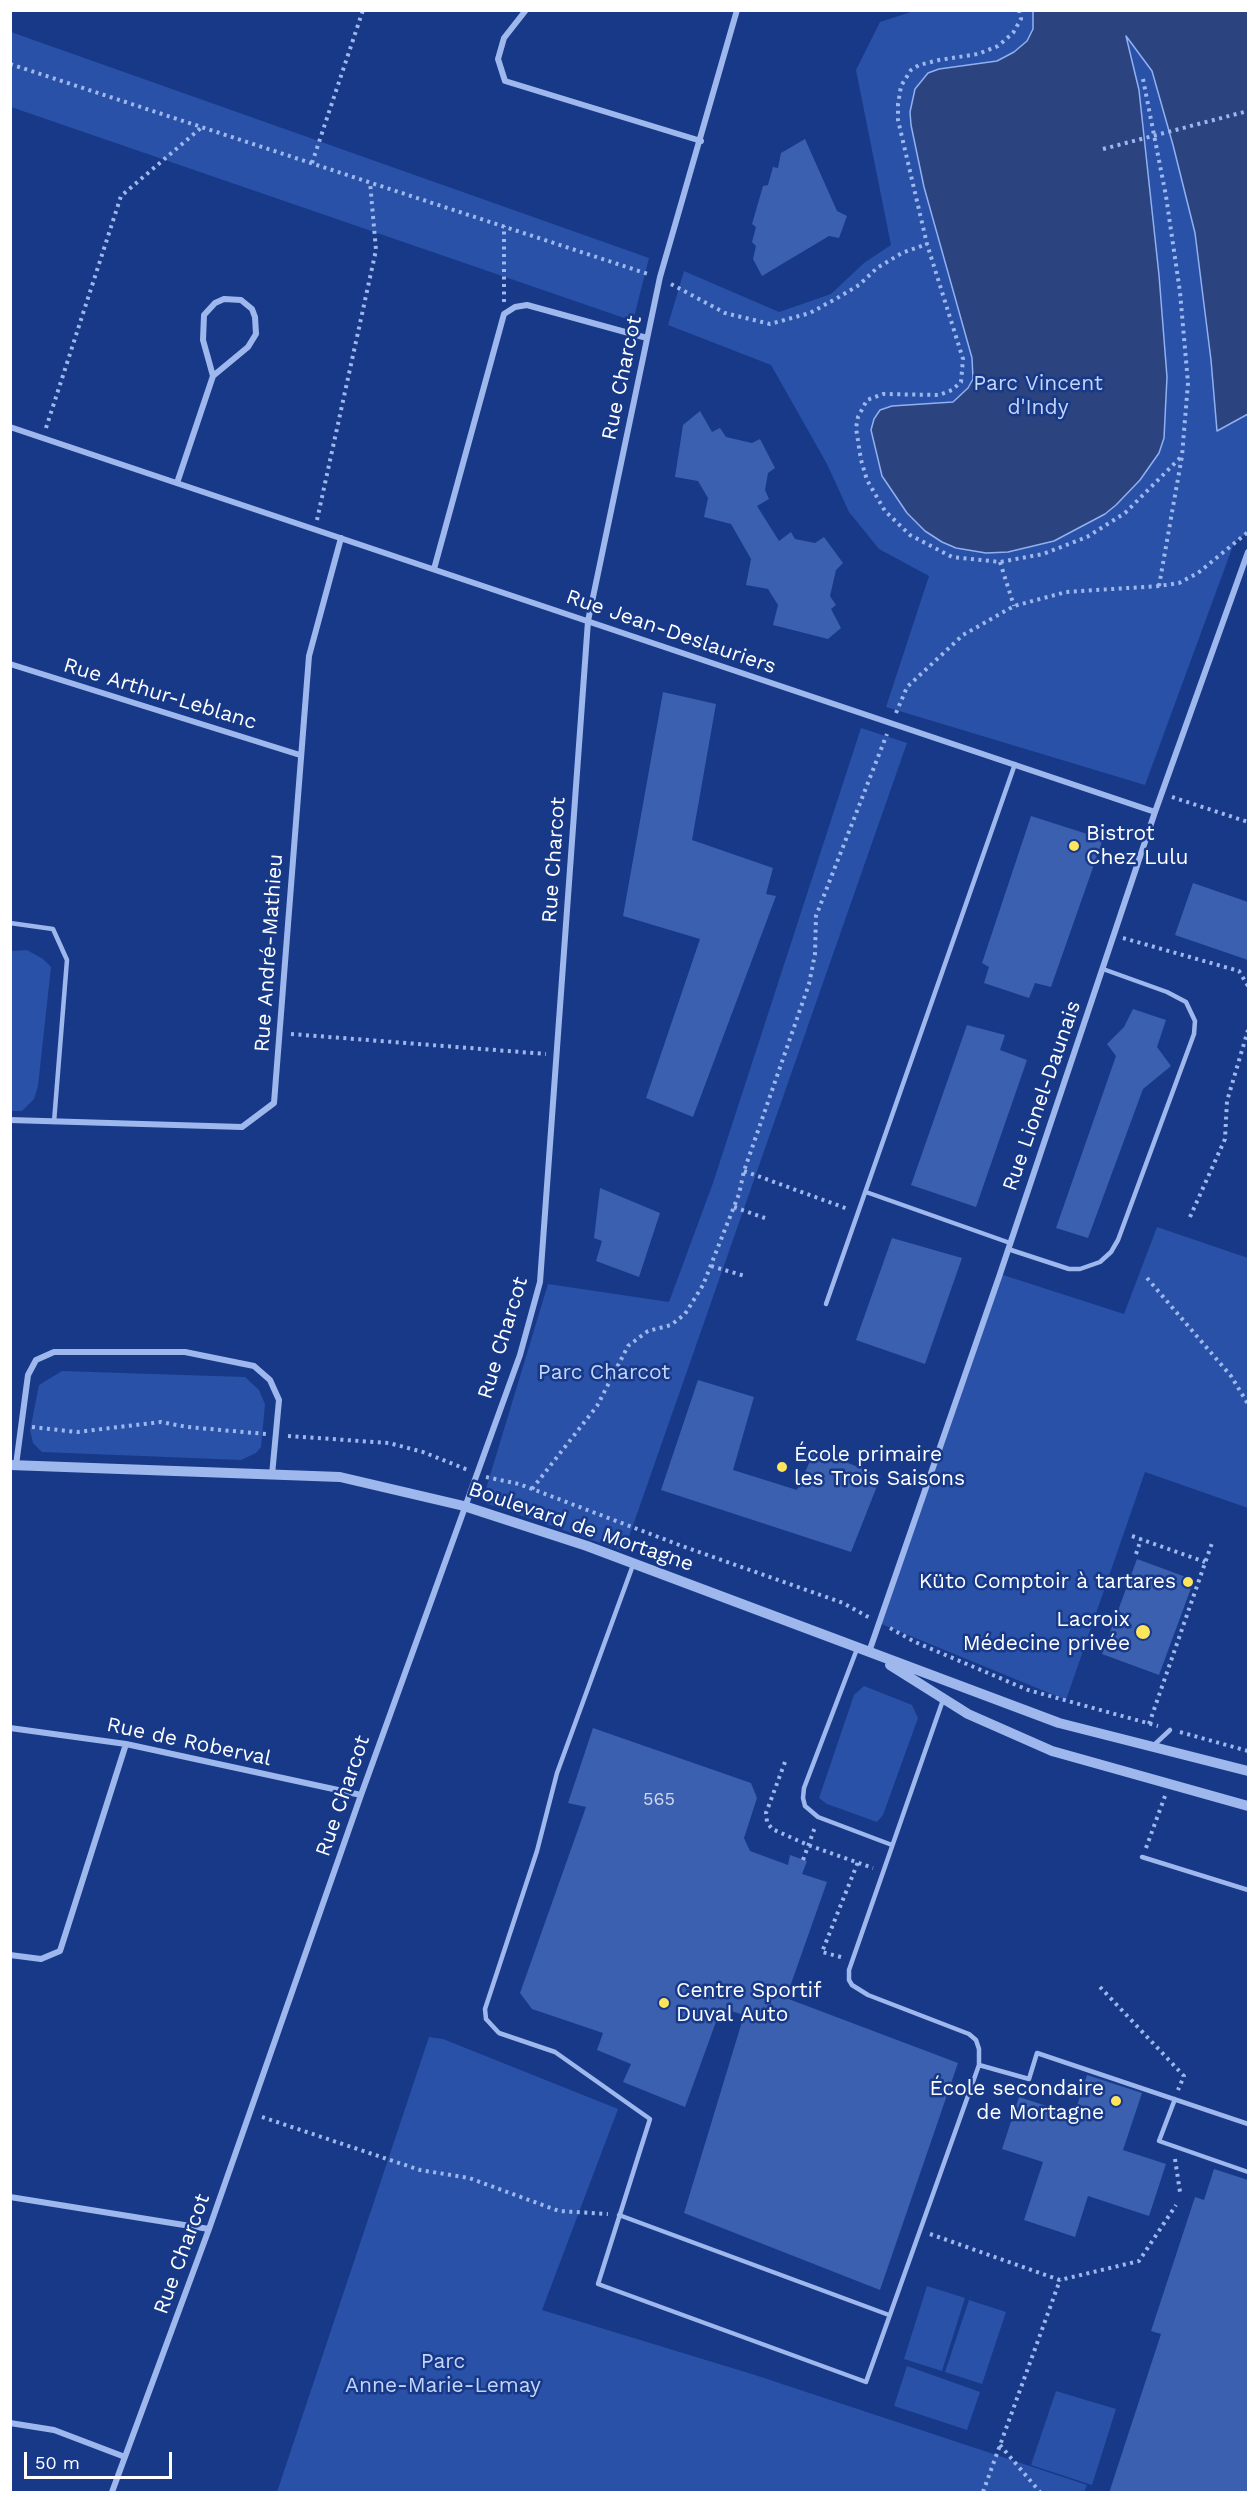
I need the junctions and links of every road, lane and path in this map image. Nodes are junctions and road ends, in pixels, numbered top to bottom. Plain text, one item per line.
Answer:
1 (363, 10) edge
2 (526, 10) edge
3 (737, 10) edge
4 (1019, 10) edge
5 (10, 64) edge
6 (1143, 79) dead end
7 (1248, 111) edge
8 (202, 127) junction
9 (1154, 135) junction
10 (701, 141) junction
11 (1103, 149) dead end
12 (312, 163) junction
13 (370, 182) junction
14 (504, 226) junction
15 (927, 244) junction
16 (660, 277) junction
17 (504, 314) junction
18 (647, 338) junction
19 (213, 376) junction
20 (10, 427) edge
21 (42, 438) junction
22 (1182, 456) junction
23 (177, 483) junction
24 (315, 529) junction
25 (1248, 532) edge
26 (342, 538) junction
27 (1248, 552) edge
28 (1000, 562) junction
29 (434, 569) junction
30 (1159, 586) junction
31 (1014, 606) junction
32 (588, 621) junction
33 (10, 664) edge
34 (891, 723) junction
35 (300, 755) junction
36 (1015, 764) junction
37 (1162, 794) junction
38 (1155, 812) junction
39 (1248, 822) edge
40 (10, 923) edge
41 (1114, 935) junction
42 (1103, 969) junction
43 (1248, 987) edge
44 (1248, 1030) edge
45 (279, 1033) junction
46 (556, 1055) junction
47 (10, 1120) edge
48 (54, 1122) junction
49 (744, 1171) junction
50 (866, 1192) junction
51 (734, 1207) junction
52 (858, 1213) junction
53 (1190, 1217) dead end
54 (765, 1218) dead end
55 (1009, 1246) junction
56 (711, 1266) junction
57 (745, 1276) dead end
58 (1147, 1278) dead end
59 (826, 1304) dead end
60 (1248, 1404) edge
61 (33, 1427) dead end
62 (268, 1434) dead end
63 (291, 1436) dead end
64 (13, 1465) edge
65 (460, 1468) dead end
66 (272, 1475) junction
67 (495, 1480) dead end
68 (532, 1489) junction
69 (464, 1506) junction
70 (1132, 1536) dead end
71 (1141, 1539) junction
72 (1212, 1543) dead end
73 (1136, 1554) dead end
74 (1205, 1562) junction
75 (634, 1564) junction
76 (862, 1613) dead end
77 (897, 1632) dead end
78 (857, 1648) junction
79 (869, 1652) junction
80 (944, 1697) junction
81 (1149, 1724) junction
82 (10, 1728) edge
83 (1170, 1730) junction
84 (126, 1744) junction
85 (1152, 1747) junction
86 (1248, 1751) edge
87 (785, 1762) dead end
88 (1248, 1772) edge
89 (1170, 1784) junction
90 (361, 1795) junction
91 (1248, 1806) edge
92 (818, 1817) junction
93 (808, 1845) junction
94 (892, 1845) junction
95 (1142, 1857) joint
96 (803, 1860) dead end
97 (858, 1862) junction
98 (874, 1868) dead end
99 (1248, 1890) edge
100 (10, 1954) edge
101 (840, 1956) dead end
102 (1100, 1987) dead end
103 (979, 2065) junction
104 (1174, 2099) junction
105 (249, 2113) junction
106 (1248, 2124) edge
107 (1173, 2146) junction
108 (1248, 2172) edge
109 (1180, 2192) dead end
110 (10, 2197) edge
111 (1176, 2205) dead end
112 (619, 2215) junction
113 (209, 2229) junction
114 (921, 2230) junction
115 (1059, 2280) junction
116 (889, 2315) junction
117 (10, 2423) edge
118 (1000, 2445) junction
119 (125, 2457) junction
120 (112, 2493) edge
121 (984, 2493) edge
122 (1040, 2493) edge

1 - 12 path
2 - 10 street
3 - 10 street, Rue Charcot
4 - 15 path
5 - 8 path
6 - 9 path
7 - 9 path
8 - 12 path
8 - 21 path
9 - 11 path
9 - 22 path
10 - 16 street, Rue Charcot
12 - 13 path
13 - 14 path
13 - 24 path
14 - 16 path
14 - 17 path
15 - 16 path
15 - 28 path
16 - 18 street, Rue Charcot
17 - 18 street
17 - 29 street
18 - 32 street, Rue Charcot
19 - 19 street
19 - 23 street
20 - 21 street, Rue Jean-Deslauriers
21 - 23 street, Rue Jean-Deslauriers
22 - 28 path
22 - 30 path
23 - 24 street, Rue Jean-Deslauriers
24 - 26 street, Rue Jean-Deslauriers
25 - 30 path
26 - 29 street, Rue Jean-Deslauriers
26 - 35 street, Rue André-Mathieu
27 - 37 street, Rue Lionel-Daunais
28 - 31 path
29 - 32 street, Rue Jean-Deslauriers
30 - 31 path
31 - 34 path
32 - 34 street, Rue Jean-Deslauriers
32 - 46 street, Rue Charcot
33 - 35 street, Rue Arthur-Leblanc
34 - 36 street, Rue Jean-Deslauriers
34 - 49 path
35 - 45 street, Rue André-Mathieu
36 - 38 street, Rue Jean-Deslauriers
36 - 50 lane
37 - 38 street, Rue Lionel-Daunais
37 - 39 path
38 - 41 street, Rue Lionel-Daunais
40 - 48 lane
41 - 42 street, Rue Lionel-Daunais
41 - 43 path
42 - 55 street, Rue Lionel-Daunais
42 - 55 lane
44 - 53 path
45 - 46 path
45 - 48 street, Rue André-Mathieu
46 - 69 street, Rue Charcot
47 - 48 street, Rue André-Mathieu
49 - 51 path
49 - 52 path
50 - 52 lane
50 - 55 lane
51 - 54 path
51 - 56 path
52 - 59 lane
55 - 79 street, Rue Lionel-Daunais
56 - 57 path
56 - 68 path
58 - 60 path
61 - 62 path
63 - 65 path, Boulevard de Mortagne
64 - 66 street, Boulevard de Mortagne
64 - 66 street, Boulevard de Mortagne
66 - 69 street, Boulevard de Mortagne
67 - 68 path, Boulevard de Mortagne
68 - 76 path, Boulevard de Mortagne
69 - 75 street, Boulevard de Mortagne
69 - 90 street, Rue Charcot
70 - 71 path
71 - 73 path
71 - 74 path
72 - 74 path
74 - 81 path
75 - 78 street, Boulevard de Mortagne
75 - 112 lane
77 - 81 path
78 - 79 street, Boulevard de Mortagne
78 - 92 lane
79 - 80 street, Boulevard de Mortagne
79 - 85 street, Boulevard de Mortagne
80 - 89 street, Boulevard de Mortagne
80 - 94 lane
81 - 83 path
82 - 84 street, Rue de Roberval
83 - 85 lane
83 - 86 path
84 - 90 street, Rue de Roberval
84 - 100 street
85 - 88 street, Boulevard de Mortagne
87 - 93 path
89 - 91 street, Boulevard de Mortagne
89 - 95 path
90 - 105 street, Rue Charcot
92 - 93 path
92 - 94 lane
93 - 96 path
93 - 97 path
94 - 103 lane
95 - 99 lane
97 - 98 path
97 - 101 path
102 - 104 path
103 - 104 lane
103 - 114 lane
104 - 106 lane
104 - 107 lane
105 - 112 path
105 - 113 street, Rue Charcot
107 - 108 lane
107 - 109 path
110 - 113 street
111 - 115 path
112 - 116 lane
112 - 116 lane
113 - 119 street, Rue Charcot
114 - 115 path
114 - 116 lane
115 - 118 path
117 - 119 street
118 - 121 path
118 - 122 path
119 - 120 street, Rue Charcot

